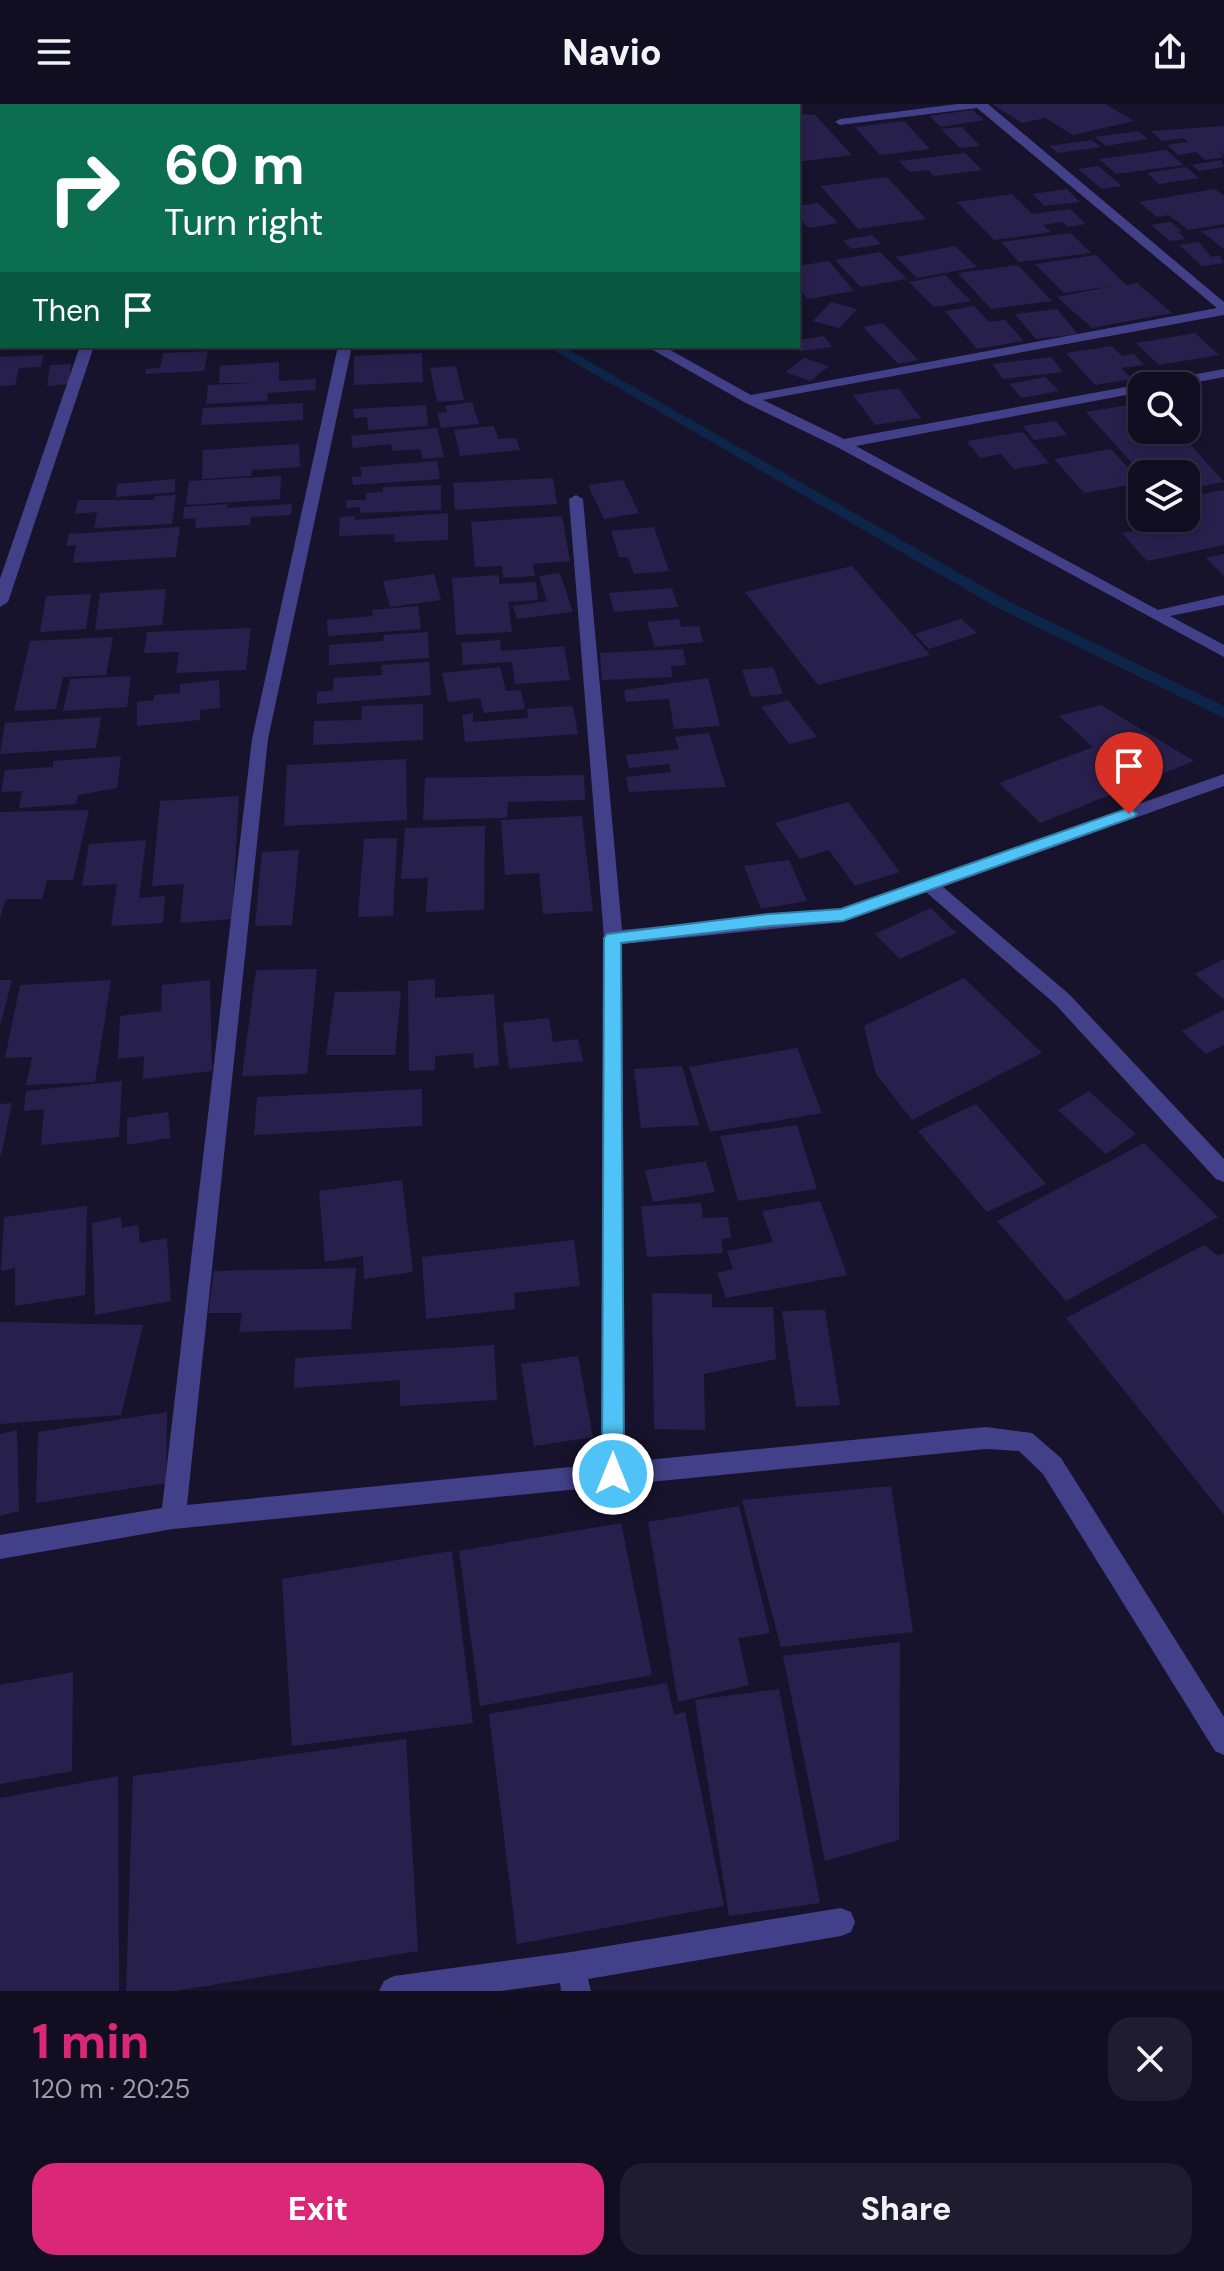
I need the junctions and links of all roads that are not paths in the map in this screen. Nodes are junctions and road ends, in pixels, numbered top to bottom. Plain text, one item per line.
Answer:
1 (981, 105) edge
2 (840, 122) dead end
3 (1224, 310) edge
4 (86, 348) edge
5 (345, 348) edge
6 (657, 348) edge
7 (1224, 373) edge
8 (1200, 377) edge
9 (1128, 391) edge
10 (749, 399) junction
11 (842, 444) junction
12 (576, 499) dead end
13 (1224, 600) edge
14 (0, 602) edge
15 (1155, 615) junction
16 (1224, 652) edge
17 (1224, 780) edge
18 (1224, 790) edge
19 (1157, 803) junction
20 (929, 885) junction
21 (613, 938) junction
22 (1224, 1173) edge
23 (613, 1474) junction
24 (173, 1518) junction
25 (0, 1547) edge
26 (1224, 1742) edge
27 (841, 1922) dead end
28 (573, 1979) edge
29 (394, 1991) edge

1 - 2 street
1 - 3 street
3 - 10 street
4 - 14 street
5 - 24 street
6 - 10 street
7 - 8 street
9 - 11 street
10 - 11 street
11 - 15 street
12 - 21 street
13 - 15 street
15 - 16 street
17 - 19 street
18 - 19 street
19 - 20 street
20 - 21 street
20 - 22 street
21 - 23 street
23 - 24 street
23 - 26 street
24 - 25 street
27 - 28 street
28 - 29 street

